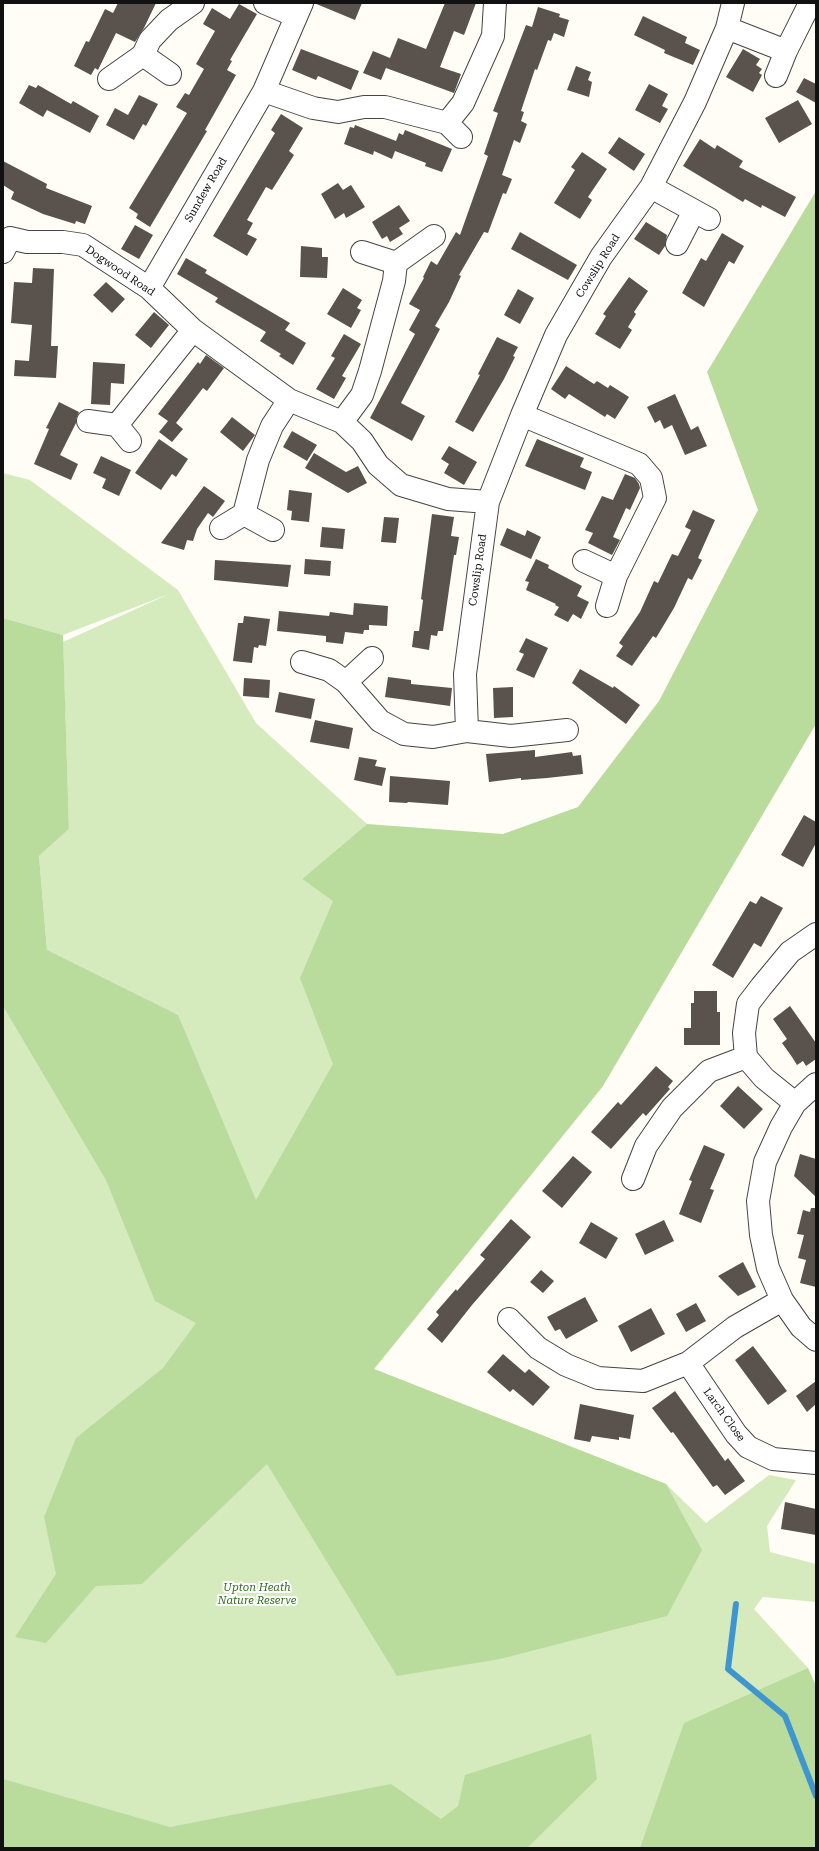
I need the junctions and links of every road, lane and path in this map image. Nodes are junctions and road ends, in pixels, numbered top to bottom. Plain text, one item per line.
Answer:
1 (193, 3) edge
2 (265, 3) edge
3 (495, 3) edge
4 (733, 3) edge
5 (810, 3) edge
6 (299, 9) edge
7 (727, 28) junction
8 (786, 51) junction
9 (143, 55) junction
10 (170, 74) dead end
11 (776, 76) dead end
12 (109, 79) dead end
13 (264, 91) junction
14 (651, 188) junction
15 (434, 236) dead end
16 (5, 238) edge
17 (677, 244) dead end
18 (362, 252) dead end
19 (396, 263) junction
20 (149, 288) junction
21 (193, 330) junction
22 (289, 400) junction
23 (522, 415) junction
24 (88, 421) dead end
25 (342, 422) junction
26 (488, 502) junction
27 (244, 514) junction
28 (221, 528) dead end
29 (274, 530) dead end
30 (584, 561) dead end
31 (616, 576) junction
32 (607, 606) dead end
33 (372, 658) dead end
34 (302, 662) dead end
35 (346, 682) junction
36 (567, 730) dead end
37 (467, 731) junction
38 (816, 934) edge
39 (746, 1057) junction
40 (816, 1084) edge
41 (795, 1103) junction
42 (633, 1179) dead end
43 (782, 1300) junction
44 (509, 1319) dead end
45 (816, 1340) edge
46 (688, 1363) junction
47 (816, 1463) edge

1 - 9 street
2 - 6 street, Sundew Road
3 - 13 street
4 - 7 street, Cowslip Road
5 - 8 street
6 - 13 street, Sundew Road
7 - 8 street
7 - 14 street, Cowslip Road
8 - 11 street
9 - 10 street
9 - 12 street
13 - 20 street, Sundew Road
14 - 17 street
14 - 23 street, Cowslip Road
15 - 19 street
16 - 20 street, Dogwood Road
18 - 19 street
19 - 25 street
20 - 21 street, Dogwood Road
21 - 22 street, Dogwood Road
21 - 24 street
22 - 25 street, Dogwood Road
22 - 27 street
23 - 26 street, Cowslip Road
23 - 31 street
25 - 26 street, Dogwood Road
26 - 37 street, Cowslip Road
27 - 28 street
27 - 29 street
30 - 31 street
31 - 32 street
33 - 35 street
34 - 35 street
35 - 37 street
36 - 37 street
38 - 39 street
39 - 41 street
39 - 42 street
40 - 41 street
41 - 43 street
43 - 45 street
43 - 46 street
44 - 46 street
46 - 47 street, Larch Close

